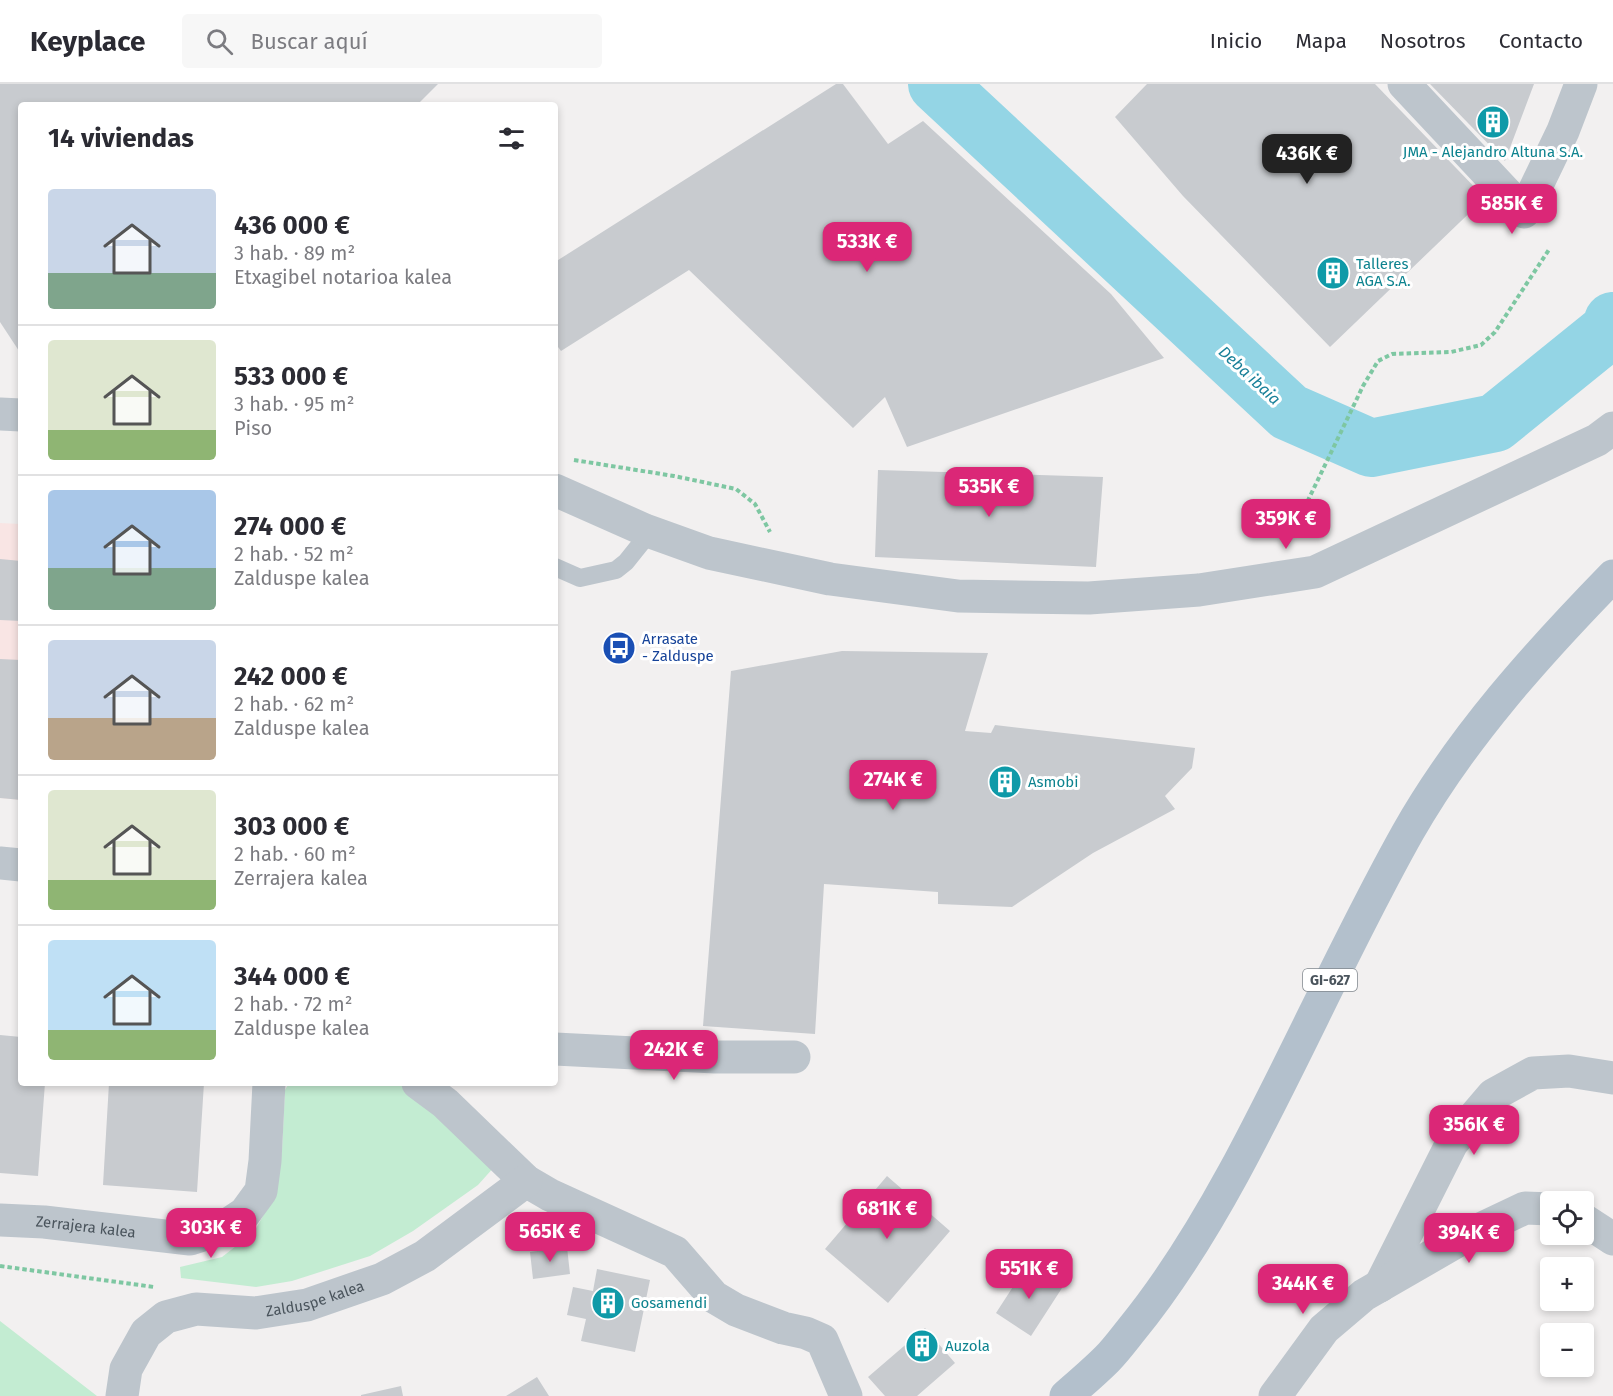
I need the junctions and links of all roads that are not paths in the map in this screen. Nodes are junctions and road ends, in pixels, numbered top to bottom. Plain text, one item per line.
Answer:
1 (1404, 84) edge
2 (1581, 84) edge
3 (0, 414) edge
4 (18, 415) edge
5 (1613, 428) edge
6 (558, 491) edge
7 (651, 532) junction
8 (558, 568) edge
9 (1613, 576) edge
10 (0, 863) edge
11 (18, 865) edge
12 (558, 1048) edge
13 (794, 1057) dead end
14 (1613, 1078) edge
15 (269, 1086) edge
16 (422, 1086) edge
17 (526, 1180) junction
18 (1540, 1209) edge
19 (0, 1220) edge
20 (1380, 1286) junction
21 (122, 1396) edge
22 (846, 1396) edge
23 (1066, 1396) edge
24 (1275, 1396) edge

1 - 2 street
3 - 4 street
5 - 7 street
6 - 7 street
7 - 8 lane
9 - 23 main road, GI-627
10 - 11 street
12 - 13 street
14 - 20 street
15 - 19 street, Zerrajera kalea
16 - 17 street
17 - 21 street, Zalduspe kalea
17 - 22 street
18 - 20 street
20 - 24 street

